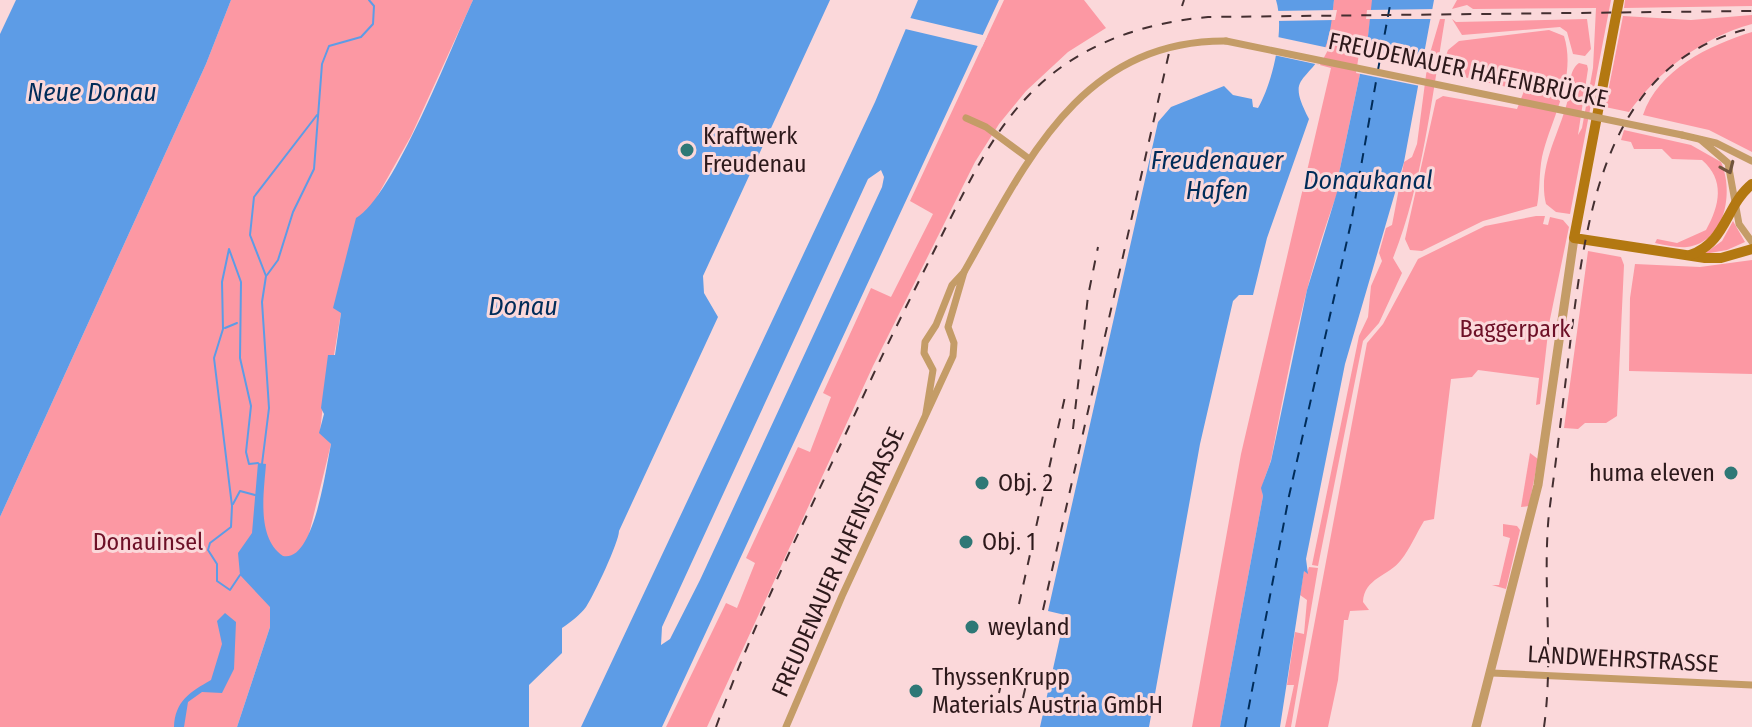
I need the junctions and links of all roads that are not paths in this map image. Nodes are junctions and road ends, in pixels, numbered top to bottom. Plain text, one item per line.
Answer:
1 (1619, 0) edge
2 (1226, 41) joint
3 (966, 118) dead end
4 (1701, 140) junction
5 (1028, 158) junction
6 (1752, 161) edge
7 (1752, 184) edge
8 (1734, 207) junction
9 (1574, 238) junction
10 (1752, 242) edge
11 (1752, 249) edge
12 (1689, 256) junction
13 (964, 272) junction
14 (931, 335) junction
15 (949, 335) junction
16 (929, 360) junction
17 (948, 362) junction
18 (926, 413) junction
19 (1492, 673) junction
20 (1752, 685) edge
21 (786, 727) edge
22 (1476, 727) edge

1 - 9 main road
2 - 4 street, FREUDENAUER HAFENBRÜCKE, bridge
2 - 5 street, FREUDENAUER HAFENSTRASSE
3 - 5 street
4 - 6 street, FREUDENAUER HAFENBRÜCKE
4 -> 8 street
5 - 13 street, FREUDENAUER HAFENSTRASSE
7 - 8 main road
8 - 10 street
8 - 12 main road
9 - 12 main road
9 - 19 street
11 - 12 main road
13 - 14 street, FREUDENAUER HAFENSTRASSE
13 - 15 street, FREUDENAUER HAFENSTRASSE
14 - 15 street
14 - 16 street, FREUDENAUER HAFENSTRASSE
15 - 17 street, FREUDENAUER HAFENSTRASSE
16 - 17 street
16 - 18 street, FREUDENAUER HAFENSTRASSE
17 - 18 street, FREUDENAUER HAFENSTRASSE
18 - 21 street, FREUDENAUER HAFENSTRASSE
19 - 20 street, LANDWEHRSTRASSE
19 - 22 street

